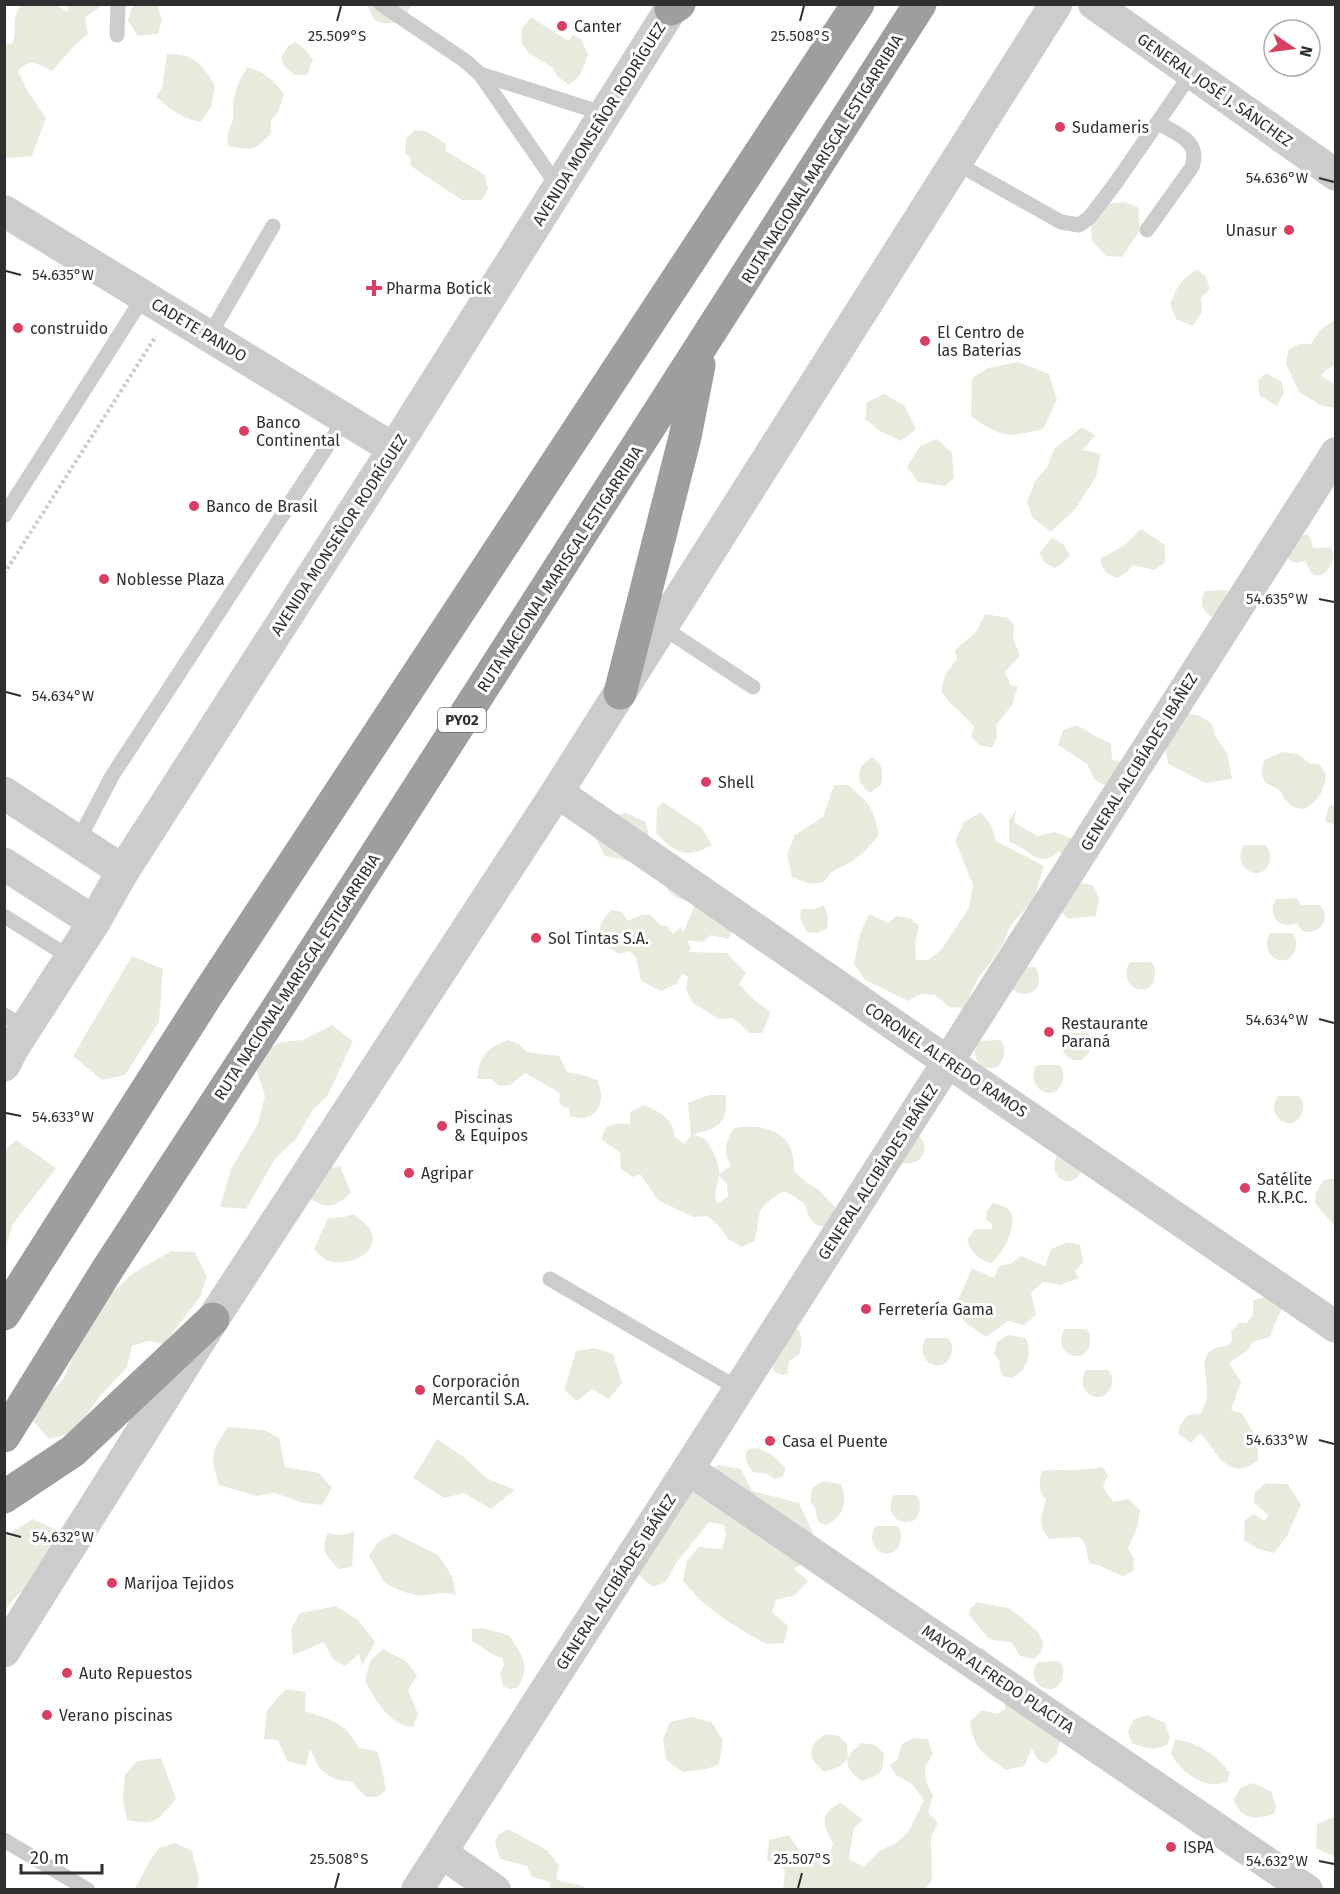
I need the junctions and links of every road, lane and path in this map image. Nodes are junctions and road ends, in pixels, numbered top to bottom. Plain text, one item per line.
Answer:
1 (118, 4) edge
2 (381, 4) edge
3 (858, 4) edge
4 (920, 4) edge
5 (1056, 4) edge
6 (1094, 4) edge
7 (675, 6) edge
8 (117, 35) dead end
9 (480, 74) junction
10 (1191, 74) junction
11 (605, 114) junction
12 (1158, 123) junction
13 (956, 163) junction
14 (1335, 175) edge
15 (559, 188) junction
16 (4, 211) edge
17 (273, 226) dead end
18 (1147, 230) dead end
19 (144, 296) junction
20 (171, 313) junction
21 (209, 336) junction
22 (702, 348) junction
23 (345, 419) junction
24 (394, 449) junction
25 (1335, 453) edge
26 (4, 516) edge
27 (4, 574) edge
28 (662, 627) junction
29 (753, 687) dead end
30 (620, 693) junction
31 (557, 792) junction
32 (4, 793) edge
33 (78, 841) junction
34 (4, 864) edge
35 (123, 871) junction
36 (4, 916) edge
37 (94, 922) junction
38 (71, 958) junction
39 (15, 1022) edge
40 (948, 1062) junction
41 (4, 1065) edge
42 (550, 1280) dead end
43 (4, 1314) edge
44 (213, 1318) junction
45 (1335, 1326) edge
46 (739, 1389) junction
47 (4, 1436) edge
48 (688, 1469) junction
49 (4, 1497) edge
50 (4, 1651) edge
51 (4, 1840) edge
52 (441, 1853) junction
53 (88, 1890) edge
54 (417, 1890) edge
55 (495, 1890) edge
56 (1307, 1890) edge

1 - 8 lane
2 - 9 lane
3 - 43 highway
4 - 22 highway, RUTA NACIONAL MARISCAL ESTIGARRIBIA / PY02
5 - 13 street
6 - 10 street, GENERAL JOSÉ J. SÁNCHEZ
7 - 11 street, AVENIDA MONSEÑOR RODRÍGUEZ
9 - 11 lane
9 - 15 lane
10 - 12 lane
10 - 14 street, GENERAL JOSÉ J. SÁNCHEZ
11 - 15 street, AVENIDA MONSEÑOR RODRÍGUEZ
12 - 13 lane
12 - 18 lane
13 - 28 street
15 - 24 street, AVENIDA MONSEÑOR RODRÍGUEZ
16 - 19 street, CADETE PANDO
17 - 21 lane
19 - 20 street, CADETE PANDO
19 - 26 lane
20 - 21 street, CADETE PANDO
20 - 27 path
21 - 23 street, CADETE PANDO
22 - 30 highway
22 - 47 highway, RUTA NACIONAL MARISCAL ESTIGARRIBIA / PY02
23 - 24 street, CADETE PANDO
23 - 33 lane
24 - 35 street, AVENIDA MONSEÑOR RODRÍGUEZ
25 - 40 street, GENERAL ALCIBÍADES IBÁÑEZ
28 - 29 lane
28 - 30 street
30 - 31 street
31 - 40 street, CORONEL ALFREDO RAMOS
31 - 44 street
32 - 33 street
33 - 35 street
34 - 37 street
35 - 37 street, AVENIDA MONSEÑOR RODRÍGUEZ
36 - 38 lane
37 - 38 street, AVENIDA MONSEÑOR RODRÍGUEZ
38 - 39 street, AVENIDA MONSEÑOR RODRÍGUEZ
39 - 41 street, AVENIDA MONSEÑOR RODRÍGUEZ
40 - 45 street, CORONEL ALFREDO RAMOS
40 - 46 street, GENERAL ALCIBÍADES IBÁÑEZ
42 - 46 lane
44 - 49 highway
44 - 50 street
46 - 48 street, GENERAL ALCIBÍADES IBÁÑEZ
48 - 52 street, GENERAL ALCIBÍADES IBÁÑEZ
48 - 56 street, MAYOR ALFREDO PLACITA
51 - 53 lane
52 - 54 street, GENERAL ALCIBÍADES IBÁÑEZ
52 - 55 street

